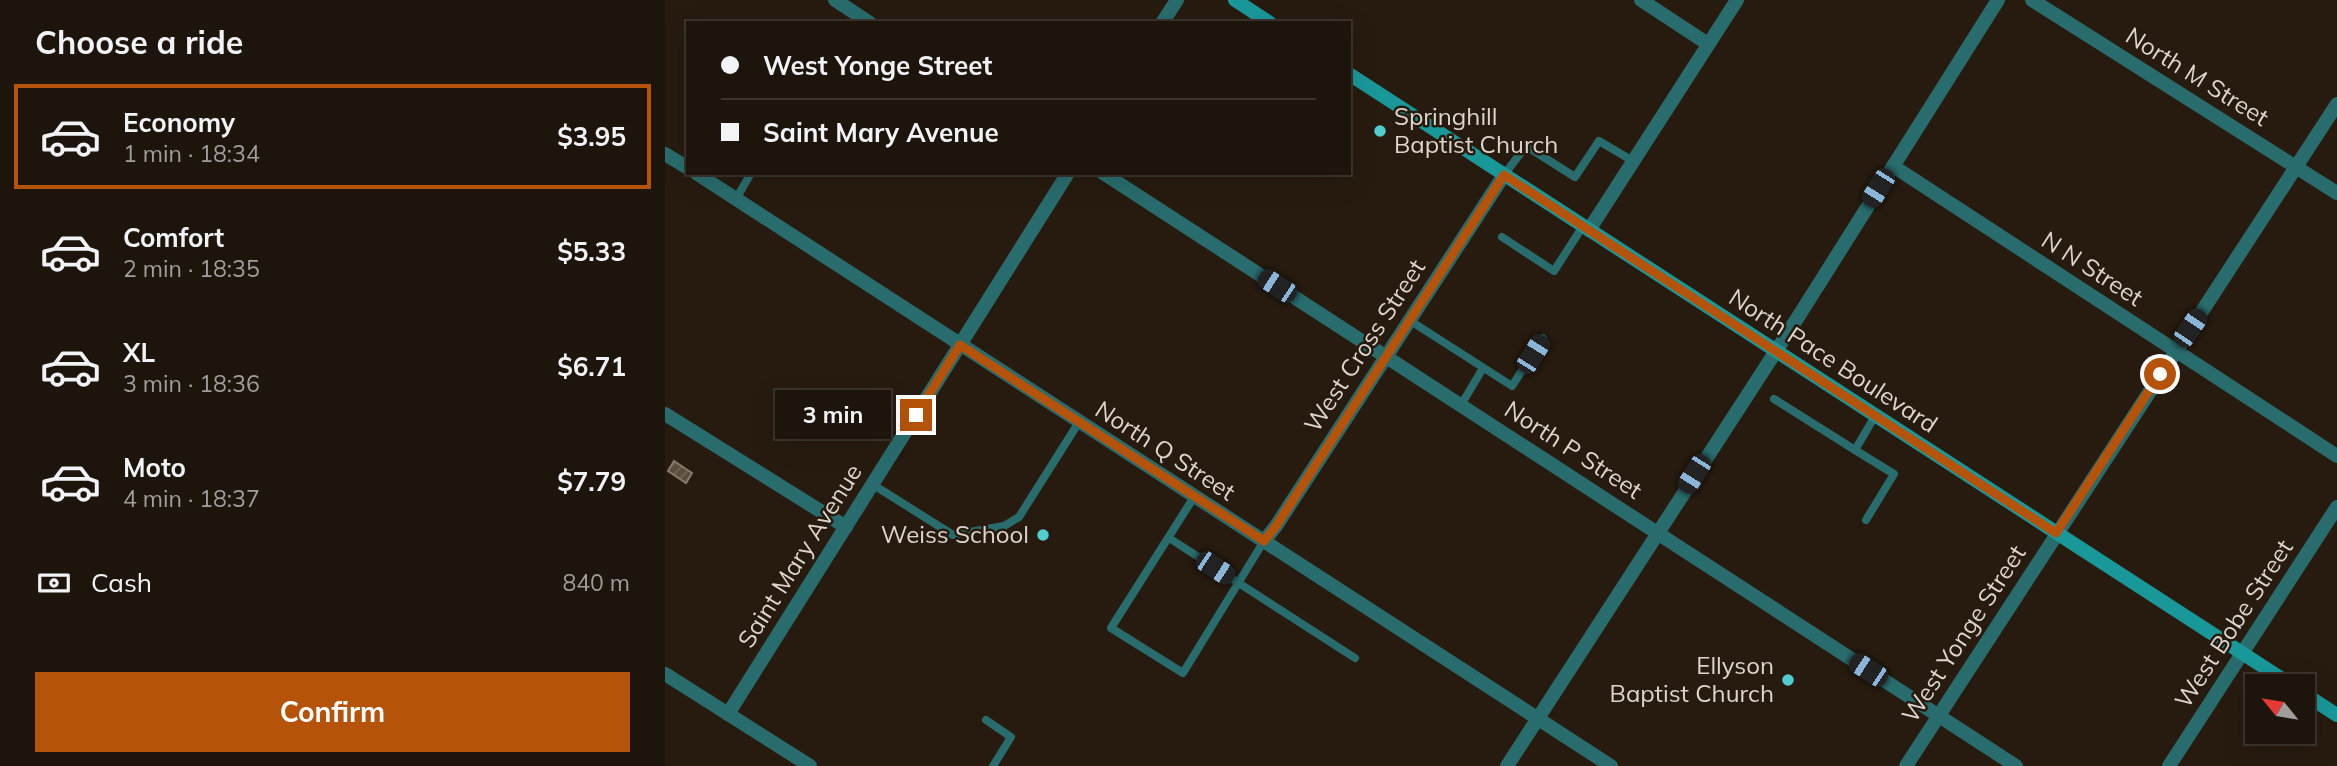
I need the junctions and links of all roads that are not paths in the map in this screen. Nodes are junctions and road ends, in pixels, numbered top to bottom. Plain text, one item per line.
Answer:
1 (835, 0) edge
2 (1177, 0) edge
3 (1235, 0) edge
4 (1641, 0) edge
5 (1737, 0) edge
6 (1998, 0) edge
7 (2032, 0) edge
8 (867, 21) edge
9 (1163, 21) edge
10 (1267, 21) edge
11 (1708, 44) junction
12 (1351, 75) edge
13 (2337, 104) edge
14 (665, 153) edge
15 (1633, 161) junction
16 (1892, 166) junction
17 (686, 167) edge
18 (2296, 167) junction
19 (699, 175) edge
20 (750, 175) edge
21 (1067, 175) edge
22 (1106, 175) edge
23 (1504, 175) junction
24 (2337, 193) edge
25 (736, 199) junction
26 (1586, 228) junction
27 (1502, 237) dead end
28 (1409, 320) junction
29 (1543, 338) dead end
30 (960, 345) junction
31 (1775, 351) junction
32 (2175, 351) junction
33 (1386, 356) junction
34 (1483, 368) junction
35 (1774, 399) dead end
36 (1461, 405) junction
37 (665, 414) edge
38 (1875, 416) junction
39 (1079, 422) junction
40 (1855, 450) junction
41 (2337, 456) edge
42 (872, 484) junction
43 (1194, 497) junction
44 (2337, 507) edge
45 (1866, 520) dead end
46 (846, 527) junction
47 (1657, 533) junction
48 (2056, 533) junction
49 (1169, 538) junction
50 (1264, 541) junction
51 (1238, 583) junction
52 (2242, 653) junction
53 (1355, 658) dead end
54 (665, 674) edge
55 (2274, 674) edge
56 (2315, 701) edge
57 (728, 713) junction
58 (2337, 715) edge
59 (1939, 716) junction
60 (1538, 718) junction
61 (986, 720) dead end
62 (810, 766) edge
63 (993, 766) edge
64 (1507, 766) edge
65 (1611, 766) edge
66 (1906, 766) edge
67 (2017, 766) edge
68 (2169, 766) edge

1 - 8 street
2 - 9 street
3 - 10 main road
4 - 11 street
5 - 11 street
6 - 16 street
7 - 18 street, North M Street
11 - 15 street
12 - 23 main road, North Pace Boulevard
13 - 18 street, West Yonge Street
14 - 17 street
15 - 23 lane
15 - 26 street
16 - 31 street
16 - 32 street, N N Street
18 - 24 street, North M Street
18 - 32 street, West Yonge Street
19 - 25 street, North Q Street
20 - 25 lane
21 - 30 street, Saint Mary Avenue
22 - 33 street, North P Street
23 - 26 main road, North Pace Boulevard
23 - 28 street, West Cross Street
25 - 30 street, North Q Street
26 - 27 lane
26 - 31 main road, North Pace Boulevard
28 - 33 street, West Cross Street
28 - 34 lane
29 - 34 lane
30 - 39 street, North Q Street
30 - 42 street, Saint Mary Avenue
31 - 38 main road, North Pace Boulevard
31 - 47 street
32 - 41 street, N N Street
32 - 48 street, West Yonge Street
33 - 36 street, North P Street
33 - 50 street, West Cross Street
34 - 36 lane
35 - 40 lane
36 - 47 street, North P Street
37 - 46 street
38 - 40 lane
38 - 48 main road, North Pace Boulevard
39 - 42 lane
39 - 43 street, North Q Street
40 - 45 lane
42 - 46 street, Saint Mary Avenue
43 - 49 lane
43 - 50 street, North Q Street
44 - 52 street, West Bobe Street
46 - 57 street, Saint Mary Avenue
47 - 59 street, North P Street
47 - 60 street
48 - 52 main road, North Pace Boulevard
48 - 59 street, West Yonge Street
49 - 51 lane
49 - 51 lane
50 - 51 lane
50 - 60 street, North Q Street
51 - 53 lane
52 - 55 main road, North Pace Boulevard
52 - 68 street, West Bobe Street
54 - 57 street
56 - 58 main road
57 - 62 street
59 - 66 street, West Yonge Street
59 - 67 street, North P Street
60 - 64 street
60 - 65 street, North Q Street
61 - 63 lane

